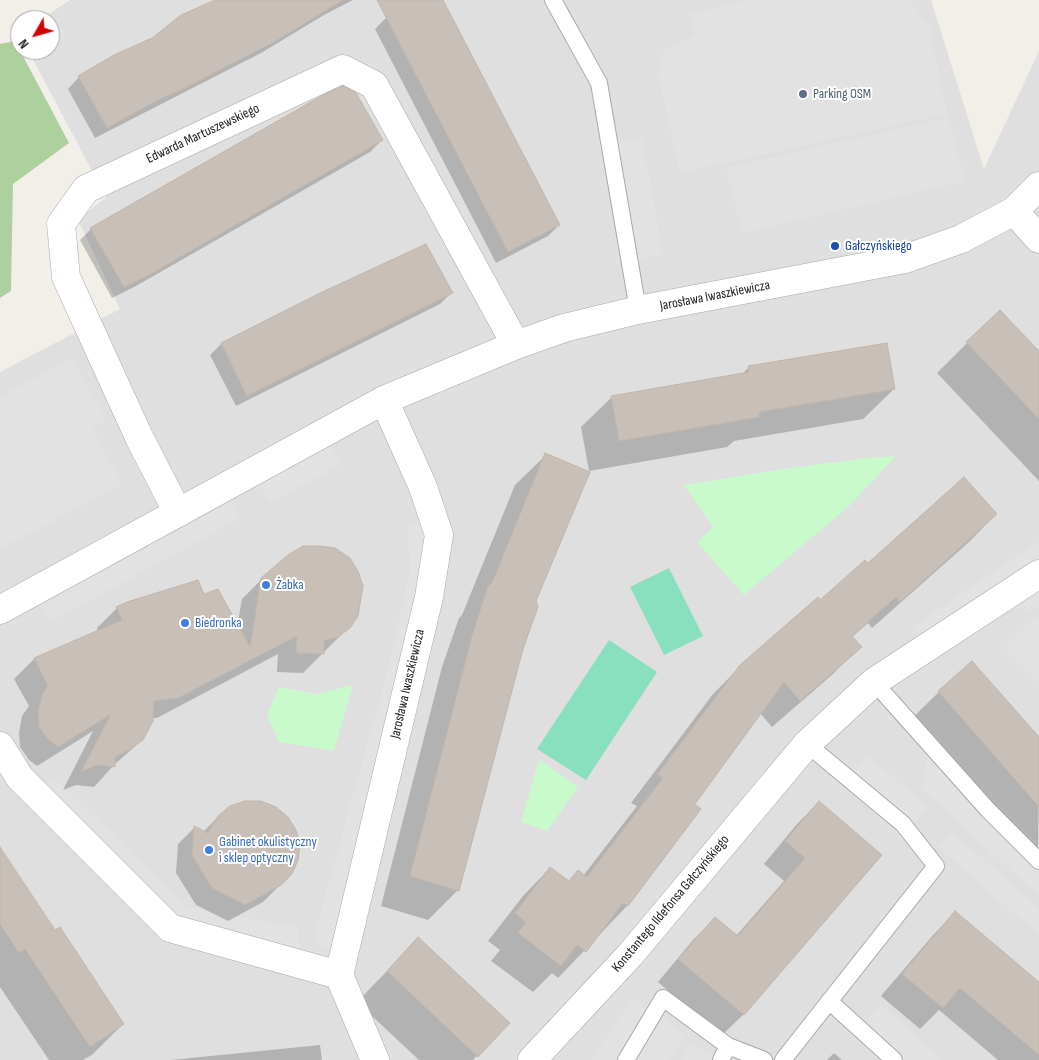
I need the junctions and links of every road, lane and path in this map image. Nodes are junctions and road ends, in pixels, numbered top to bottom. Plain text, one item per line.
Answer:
1 (553, 0) edge
2 (1039, 186) edge
3 (1014, 212) junction
4 (1039, 239) edge
5 (638, 310) junction
6 (516, 346) junction
7 (384, 400) junction
8 (178, 513) junction
9 (1039, 574) edge
10 (0, 610) edge
11 (874, 682) junction
12 (807, 744) junction
13 (0, 746) edge
14 (1039, 861) edge
15 (339, 974) junction
16 (829, 1001) junction
17 (724, 1053) edge
18 (375, 1060) edge
19 (532, 1060) edge
20 (626, 1060) edge
21 (764, 1060) edge
22 (783, 1060) edge
23 (894, 1060) edge

1 - 5 lane
2 - 3 street, Jarosława Iwaszkiewicza
3 - 4 street
3 - 5 street, Jarosława Iwaszkiewicza
5 - 6 street, Jarosława Iwaszkiewicza
6 - 7 street, Jarosława Iwaszkiewicza
6 - 8 street, Edwarda Martuszewskiego
7 - 8 street, Jarosława Iwaszkiewicza
7 - 15 street, Jarosława Iwaszkiewicza
8 - 10 street, Jarosława Iwaszkiewicza
9 - 11 street, Konstantego Ildefonsa Gałczyńskiego
11 - 12 street, Konstantego Ildefonsa Gałczyńskiego
11 - 14 lane
12 - 16 lane
12 - 19 street, Konstantego Ildefonsa Gałczyńskiego
13 - 15 street
15 - 18 street
16 - 22 lane
16 - 23 lane
17 - 20 lane
17 - 21 lane

